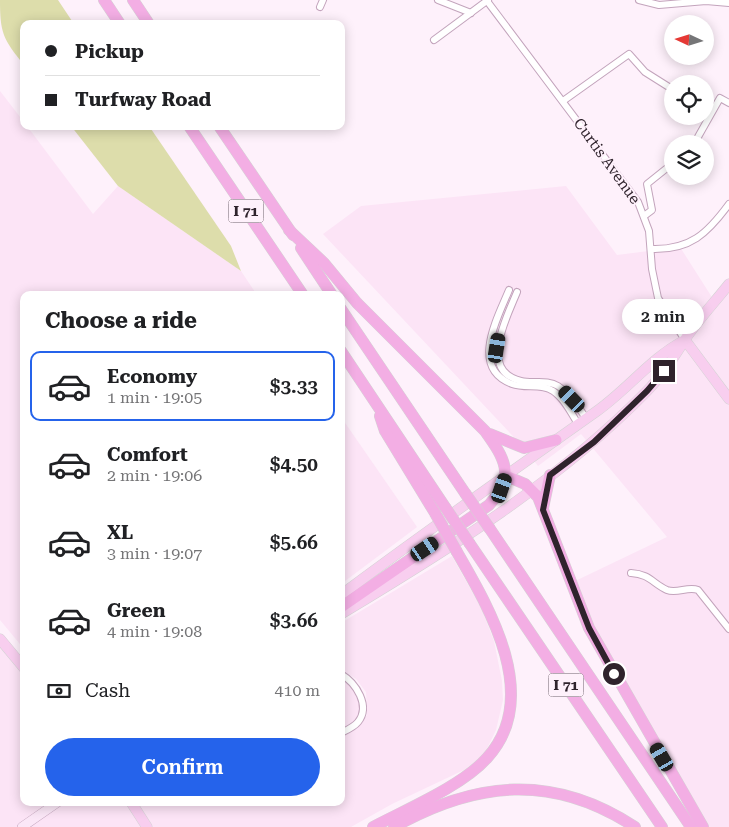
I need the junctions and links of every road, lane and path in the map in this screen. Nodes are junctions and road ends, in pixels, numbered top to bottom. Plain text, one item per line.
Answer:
1 (104, 0) edge
2 (133, 0) edge
3 (323, 0) edge
4 (438, 0) edge
5 (488, 0) edge
6 (639, 0) edge
7 (729, 3) edge
8 (320, 7) dead end
9 (471, 13) junction
10 (117, 20) edge
11 (146, 20) edge
12 (434, 40) dead end
13 (664, 84) edge
14 (563, 101) junction
15 (729, 103) edge
16 (193, 130) edge
17 (222, 130) edge
18 (699, 135) edge
19 (664, 170) edge
20 (729, 204) edge
21 (644, 216) junction
22 (289, 230) junction
23 (652, 249) junction
24 (729, 284) edge
25 (508, 290) dead end
26 (300, 291) edge
27 (329, 291) edge
28 (518, 292) dead end
29 (345, 315) edge
30 (685, 340) junction
31 (345, 357) edge
32 (729, 399) edge
33 (582, 421) junction
34 (485, 431) junction
35 (556, 440) junction
36 (550, 475) junction
37 (506, 476) junction
38 (531, 489) junction
39 (440, 510) junction
40 (543, 510) junction
41 (631, 573) dead end
42 (345, 591) edge
43 (345, 604) edge
44 (345, 612) edge
45 (729, 629) edge
46 (1, 641) edge
47 (20, 663) edge
48 (345, 677) edge
49 (345, 731) edge
50 (52, 806) edge
51 (134, 806) edge
52 (22, 827) edge
53 (147, 827) edge
54 (373, 827) edge
55 (394, 827) edge
56 (634, 827) edge
57 (662, 827) edge
58 (691, 827) edge
59 (703, 827) edge

1 - 10 highway
2 - 11 highway
3 - 8 street
4 - 9 street
5 - 9 street
5 - 14 street, Curtis Avenue
6 - 7 street
9 - 12 street
13 - 14 street
14 - 21 street, Curtis Avenue
15 - 18 street
16 - 26 highway, I 71
17 - 22 highway, I 71
19 - 21 street
20 - 23 street
21 - 23 street, Curtis Avenue
22 - 27 highway, I 71
22 - 34 highway
23 - 30 street, Curtis Avenue
24 - 30 main road
25 - 33 street
28 - 33 street
29 - 58 highway, I 71, bridge
30 - 32 main road
30 - 33 main road
30 - 36 main road
31 - 39 highway
33 - 35 main road
34 - 35 highway
34 - 37 highway
35 - 37 main road
36 - 38 main road
36 - 40 highway
37 - 38 highway
37 - 42 main road
37 - 43 highway
38 - 40 highway
38 - 44 main road
39 - 54 highway, bridge
39 - 57 highway, I 71, bridge
40 - 59 highway
41 - 45 street
46 - 47 main road
48 - 49 street
50 - 52 main road
51 - 53 main road
55 - 56 highway

